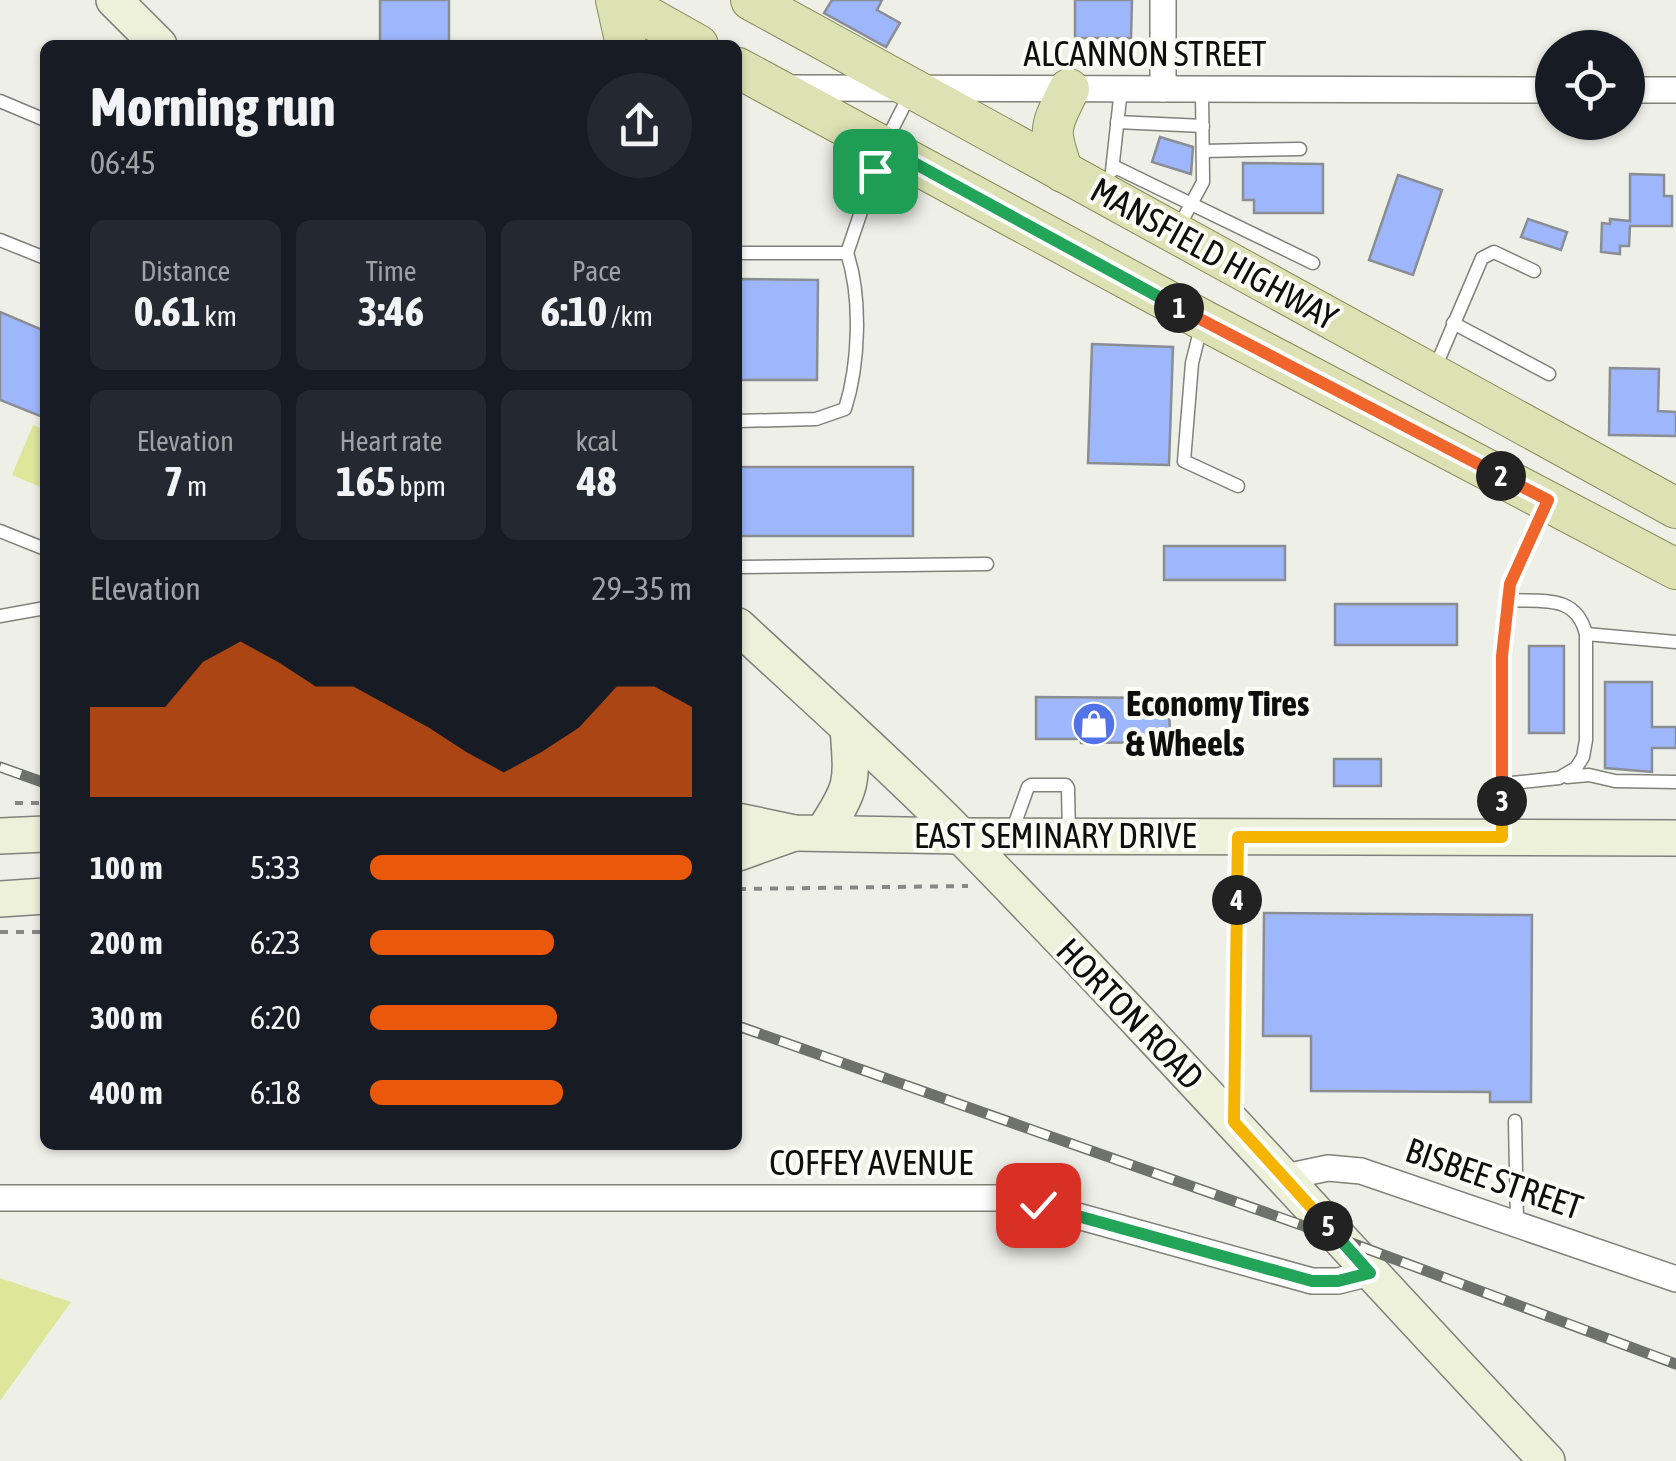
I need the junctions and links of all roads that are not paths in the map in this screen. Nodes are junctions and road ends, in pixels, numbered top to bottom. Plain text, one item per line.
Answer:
1 (114, 0) edge
2 (617, 0) edge
3 (1163, 0) edge
4 (776, 8) edge
5 (154, 40) edge
6 (625, 40) edge
7 (689, 40) edge
8 (756, 88) edge
9 (914, 88) junction
10 (1069, 89) junction
11 (1121, 89) junction
12 (1163, 89) junction
13 (1202, 89) junction
14 (1535, 90) edge
15 (1645, 90) edge
16 (1676, 90) edge
17 (0, 101) edge
18 (40, 118) edge
19 (1118, 122) junction
20 (1202, 126) junction
21 (883, 146) junction
22 (1300, 150) dead end
23 (1202, 151) junction
24 (1063, 172) junction
25 (1111, 181) junction
26 (1184, 218) junction
27 (0, 240) edge
28 (742, 253) edge
29 (847, 253) junction
30 (40, 256) edge
31 (1313, 262) dead end
32 (1534, 271) dead end
33 (1202, 320) junction
34 (1454, 323) junction
35 (1432, 374) junction
36 (1549, 374) dead end
37 (742, 420) edge
38 (1238, 486) dead end
39 (1548, 500) junction
40 (1676, 508) edge
41 (0, 531) edge
42 (40, 547) edge
43 (988, 564) dead end
44 (742, 567) edge
45 (1676, 569) edge
46 (1508, 600) junction
47 (40, 609) edge
48 (0, 616) edge
49 (742, 630) edge
50 (1586, 634) junction
51 (1676, 642) edge
52 (848, 728) junction
53 (1559, 778) junction
54 (1676, 782) edge
55 (1502, 784) junction
56 (742, 822) edge
57 (809, 833) junction
58 (40, 834) edge
59 (0, 836) edge
60 (961, 836) junction
61 (1010, 836) junction
62 (1069, 836) junction
63 (1238, 837) junction
64 (1502, 837) junction
65 (1676, 838) edge
66 (742, 851) edge
67 (40, 896) edge
68 (0, 899) edge
69 (1515, 1121) dead end
70 (1234, 1122) junction
71 (1285, 1176) junction
72 (0, 1198) edge
73 (1517, 1222) junction
74 (1370, 1273) junction
75 (1676, 1280) edge
76 (1548, 1461) edge

1 - 5 street
2 - 6 main road
2 - 7 main road
3 - 12 street
4 - 9 main road, MANSFIELD HIGHWAY
8 - 9 street, ALCANNON STREET
8 - 21 main road, MANSFIELD HIGHWAY
9 - 10 street, ALCANNON STREET
9 - 21 lane
9 - 24 main road, MANSFIELD HIGHWAY
10 - 11 street, ALCANNON STREET
10 - 24 main road
11 - 12 street, ALCANNON STREET
11 - 19 lane
12 - 13 street, ALCANNON STREET
13 - 14 street, ALCANNON STREET
13 - 20 lane
15 - 16 street
17 - 18 lane
19 - 20 lane
19 - 25 lane
20 - 23 lane
21 - 29 lane
21 - 33 main road, MANSFIELD HIGHWAY
22 - 23 lane
23 - 26 lane
24 - 25 main road, MANSFIELD HIGHWAY
25 - 26 main road, MANSFIELD HIGHWAY
26 - 31 lane
26 - 35 main road, MANSFIELD HIGHWAY
27 - 30 lane
28 - 29 lane
29 - 37 lane
32 - 34 lane
33 - 38 lane
33 - 39 main road, MANSFIELD HIGHWAY
34 - 35 lane
34 - 36 lane
35 - 40 main road, MANSFIELD HIGHWAY
39 - 45 main road, MANSFIELD HIGHWAY
39 - 46 lane
41 - 42 lane
43 - 44 lane
46 - 50 lane
46 - 55 lane
47 - 48 lane
49 - 52 street, HORTON ROAD
50 - 51 lane
50 - 53 lane
52 - 57 street
52 - 60 street, HORTON ROAD
53 - 54 lane
53 - 55 lane
55 - 64 lane
56 - 57 street, EAST SEMINARY DRIVE
57 - 60 street, EAST SEMINARY DRIVE
57 - 66 street, EAST SEMINARY DRIVE
58 - 59 street
60 - 61 street, EAST SEMINARY DRIVE
60 - 70 street, HORTON ROAD
61 - 62 street, EAST SEMINARY DRIVE
61 - 62 lane
62 - 63 street, EAST SEMINARY DRIVE
63 - 64 street, EAST SEMINARY DRIVE
63 - 70 lane
64 - 65 street, EAST SEMINARY DRIVE
67 - 68 street
69 - 73 lane
70 - 71 street, HORTON ROAD
71 - 73 street, BISBEE STREET
71 - 74 street, HORTON ROAD
72 - 74 street, COFFEY AVENUE
73 - 75 street, BISBEE STREET
74 - 76 street, HORTON ROAD

